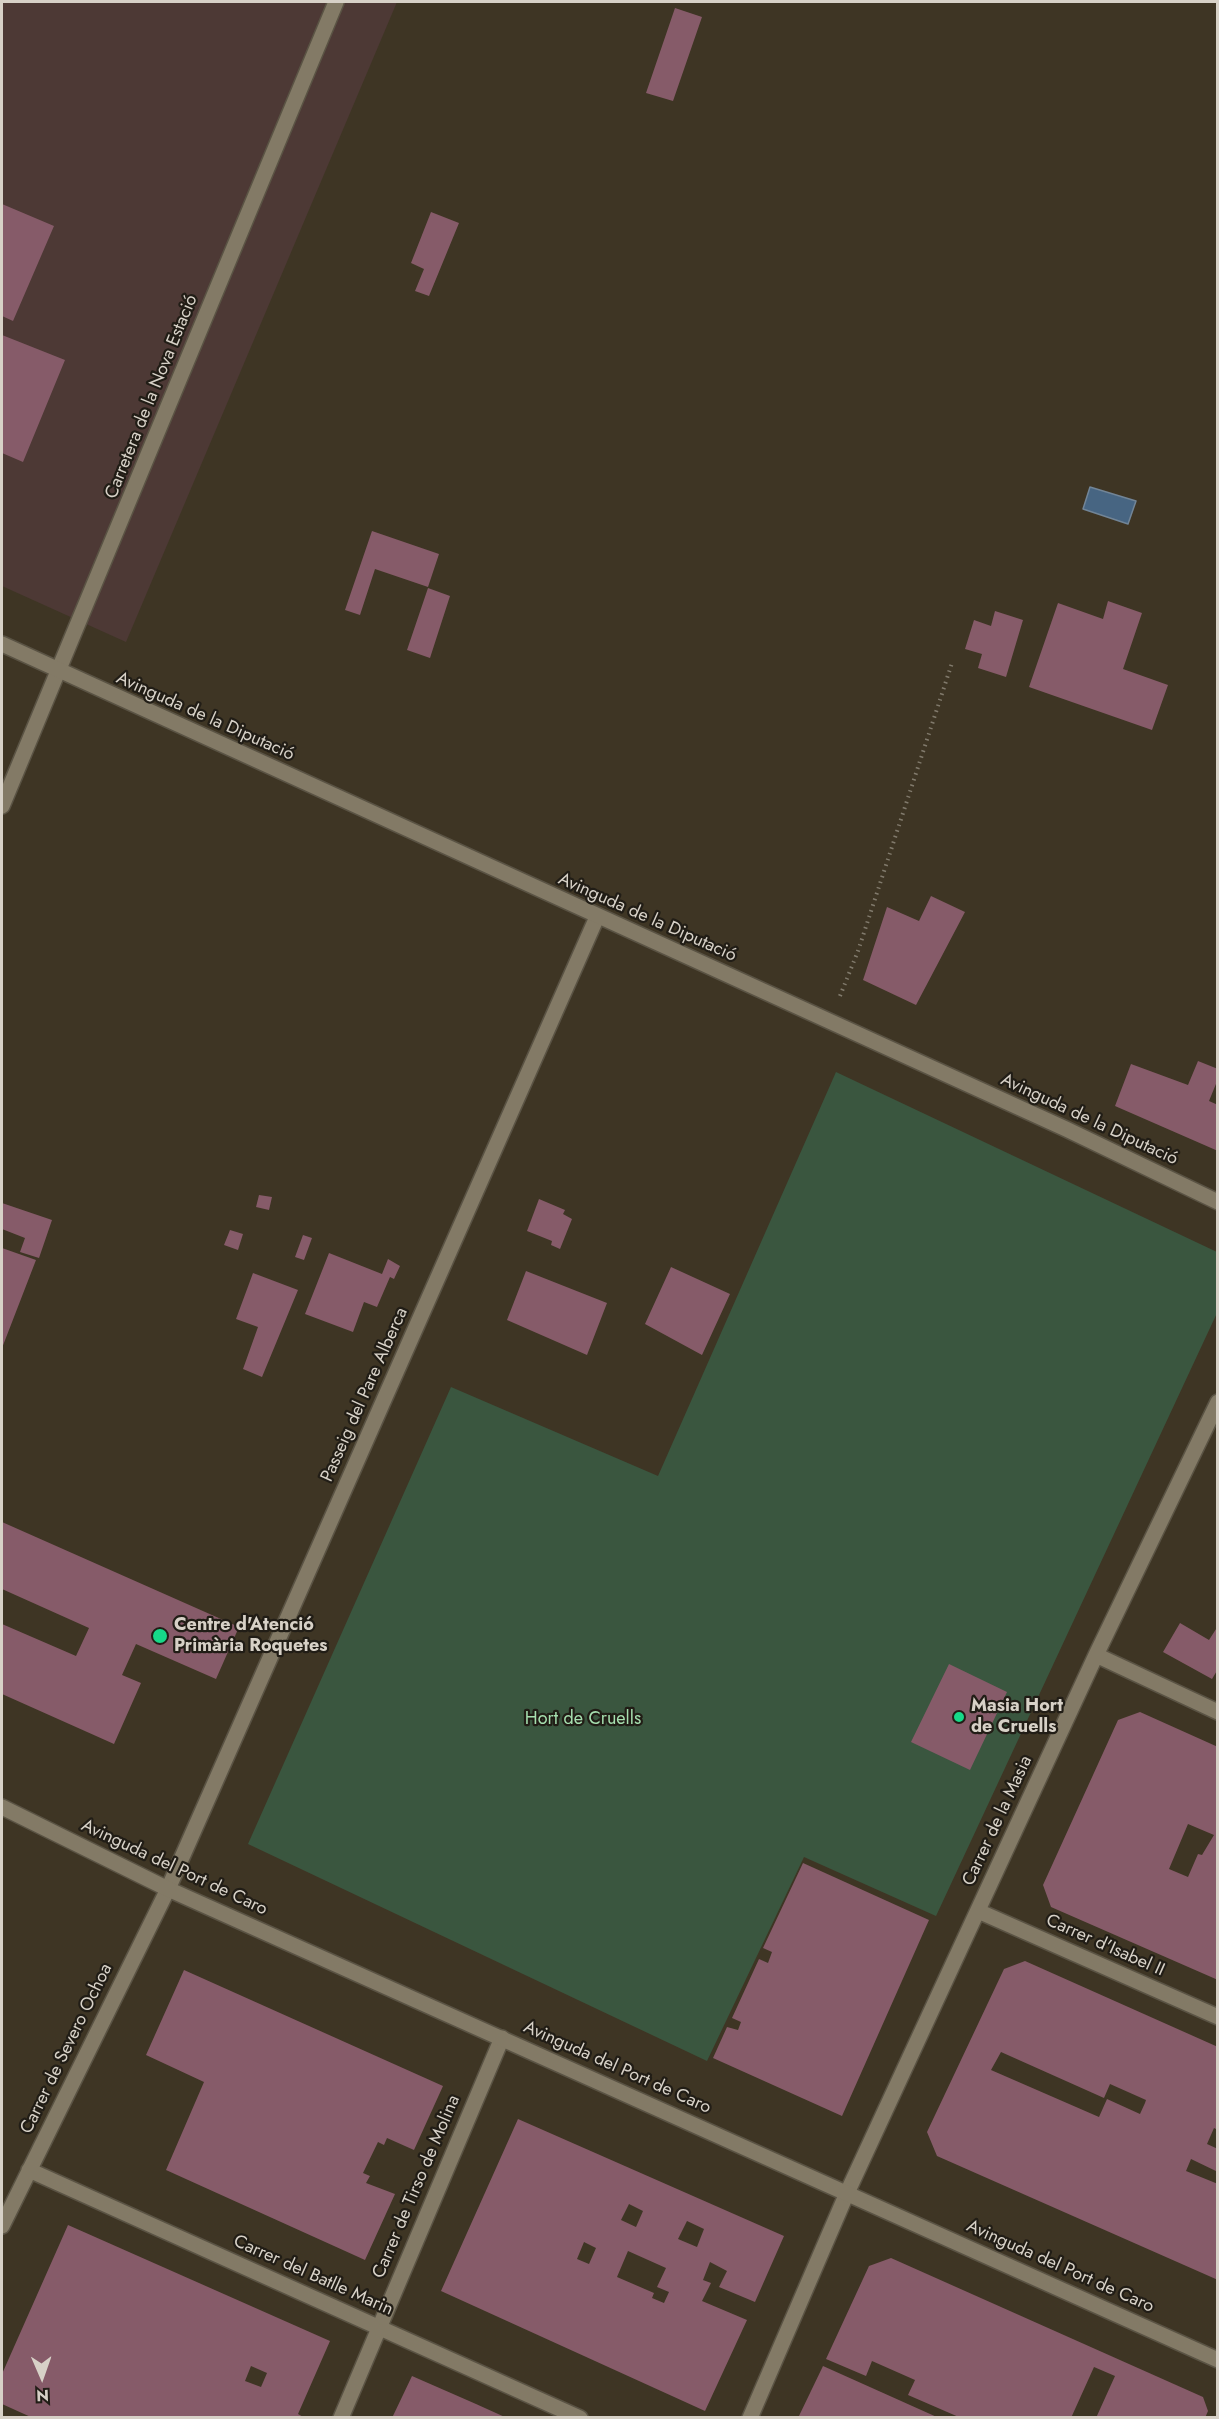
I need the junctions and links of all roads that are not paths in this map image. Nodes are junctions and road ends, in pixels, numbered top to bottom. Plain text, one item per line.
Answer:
1 (336, 2) edge
2 (2, 644) edge
3 (59, 672) junction
4 (2, 806) edge
5 (597, 917) junction
6 (1218, 1202) edge
7 (1218, 1402) edge
8 (1096, 1655) junction
9 (1218, 1712) edge
10 (2, 1808) edge
11 (168, 1889) junction
12 (978, 1911) junction
13 (1218, 2017) edge
14 (502, 2038) junction
15 (29, 2170) junction
16 (847, 2193) junction
17 (2, 2226) edge
18 (379, 2327) junction
19 (1218, 2361) edge
20 (341, 2418) edge
21 (580, 2418) edge
22 (750, 2418) edge

1 - 3 street, Carretera de la Nova Estació
2 - 3 street, Avinguda de la Diputació
3 - 4 street, Carretera de la Nova Estació
3 - 5 street, Avinguda de la Diputació
5 - 6 street, Avinguda de la Diputació
5 - 11 street, Passeig del Pare Alberca
7 - 8 street, Carrer de la Masia
8 - 9 street
8 - 12 street, Carrer de la Masia
10 - 11 street, Avinguda del Port de Caro
11 - 14 street, Avinguda del Port de Caro
11 - 15 street, Carrer de Severo Ochoa
12 - 13 street, Carrer d'Isabel II
12 - 16 street, Carrer de la Masia
14 - 16 street, Avinguda del Port de Caro
14 - 18 street, Carrer de Tirso de Molina
15 - 17 street, Carrer de Severo Ochoa
15 - 18 street, Carrer del Batlle Marin
16 - 19 street, Avinguda del Port de Caro
16 - 22 street, Carrer de la Masia
18 - 20 street, Carrer de Tirso de Molina
18 - 21 street, Carrer del Batlle Marin

